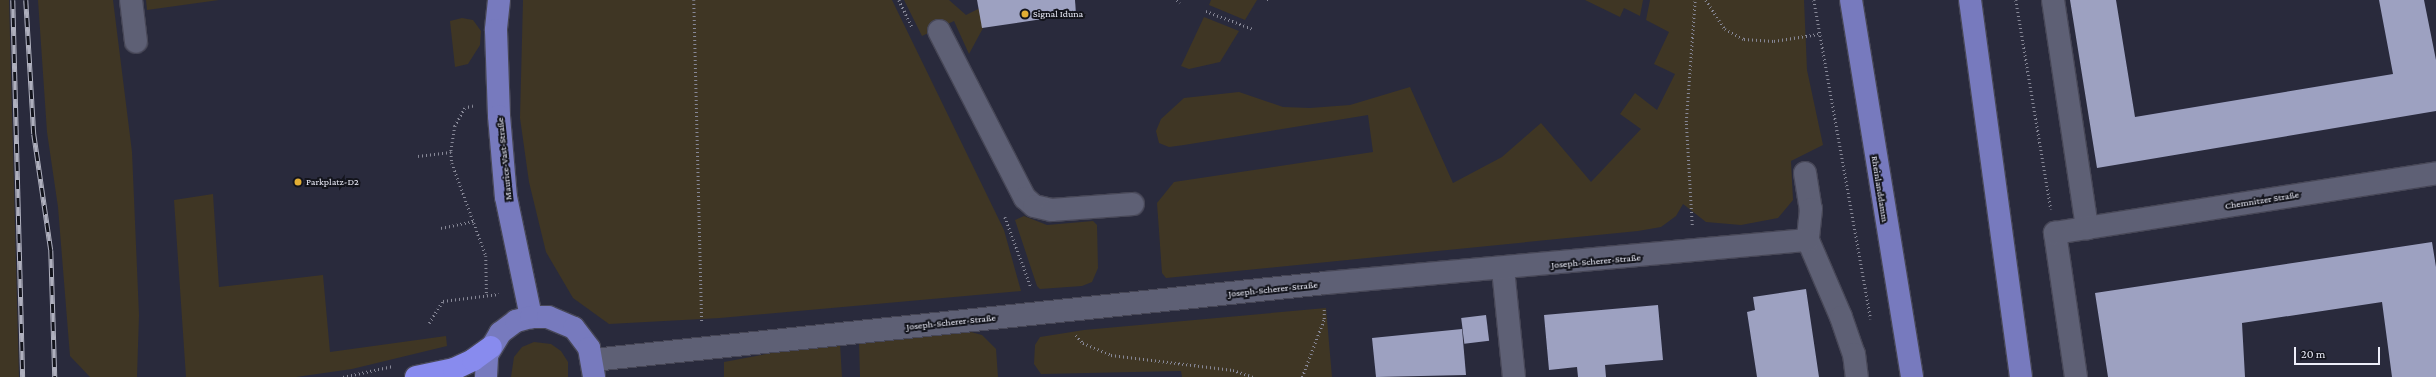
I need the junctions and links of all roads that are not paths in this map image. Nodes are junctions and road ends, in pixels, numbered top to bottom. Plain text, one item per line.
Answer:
1 (131, 0) edge
2 (499, 0) edge
3 (1851, 0) edge
4 (1970, 0) edge
5 (2053, 0) edge
6 (939, 31) dead end
7 (136, 42) dead end
8 (1805, 173) dead end
9 (2436, 173) edge
10 (1133, 204) dead end
11 (2087, 228) junction
12 (1808, 240) junction
13 (1503, 269) junction
14 (531, 317) junction
15 (491, 347) junction
16 (594, 368) edge
17 (416, 377) edge
18 (486, 377) edge
19 (1514, 377) edge
20 (1857, 377) edge
21 (1912, 377) edge
22 (2021, 377) edge
23 (2076, 377) edge

1 - 7 street
2 - 14 main road, Maurice-Vast-Straße
3 - 21 main road, Rheinlanddamm
4 - 22 main road
5 - 11 street
6 - 10 street
8 - 12 street
9 - 11 street, Chemnitzer Straße
11 - 23 street, Chemnitzer Straße
12 - 13 street, Joseph-Scherer-Straße
12 - 20 street
13 - 16 street, Joseph-Scherer-Straße
13 - 19 street
14 - 15 main road
14 - 16 main road
15 - 17 highway
15 - 18 main road

